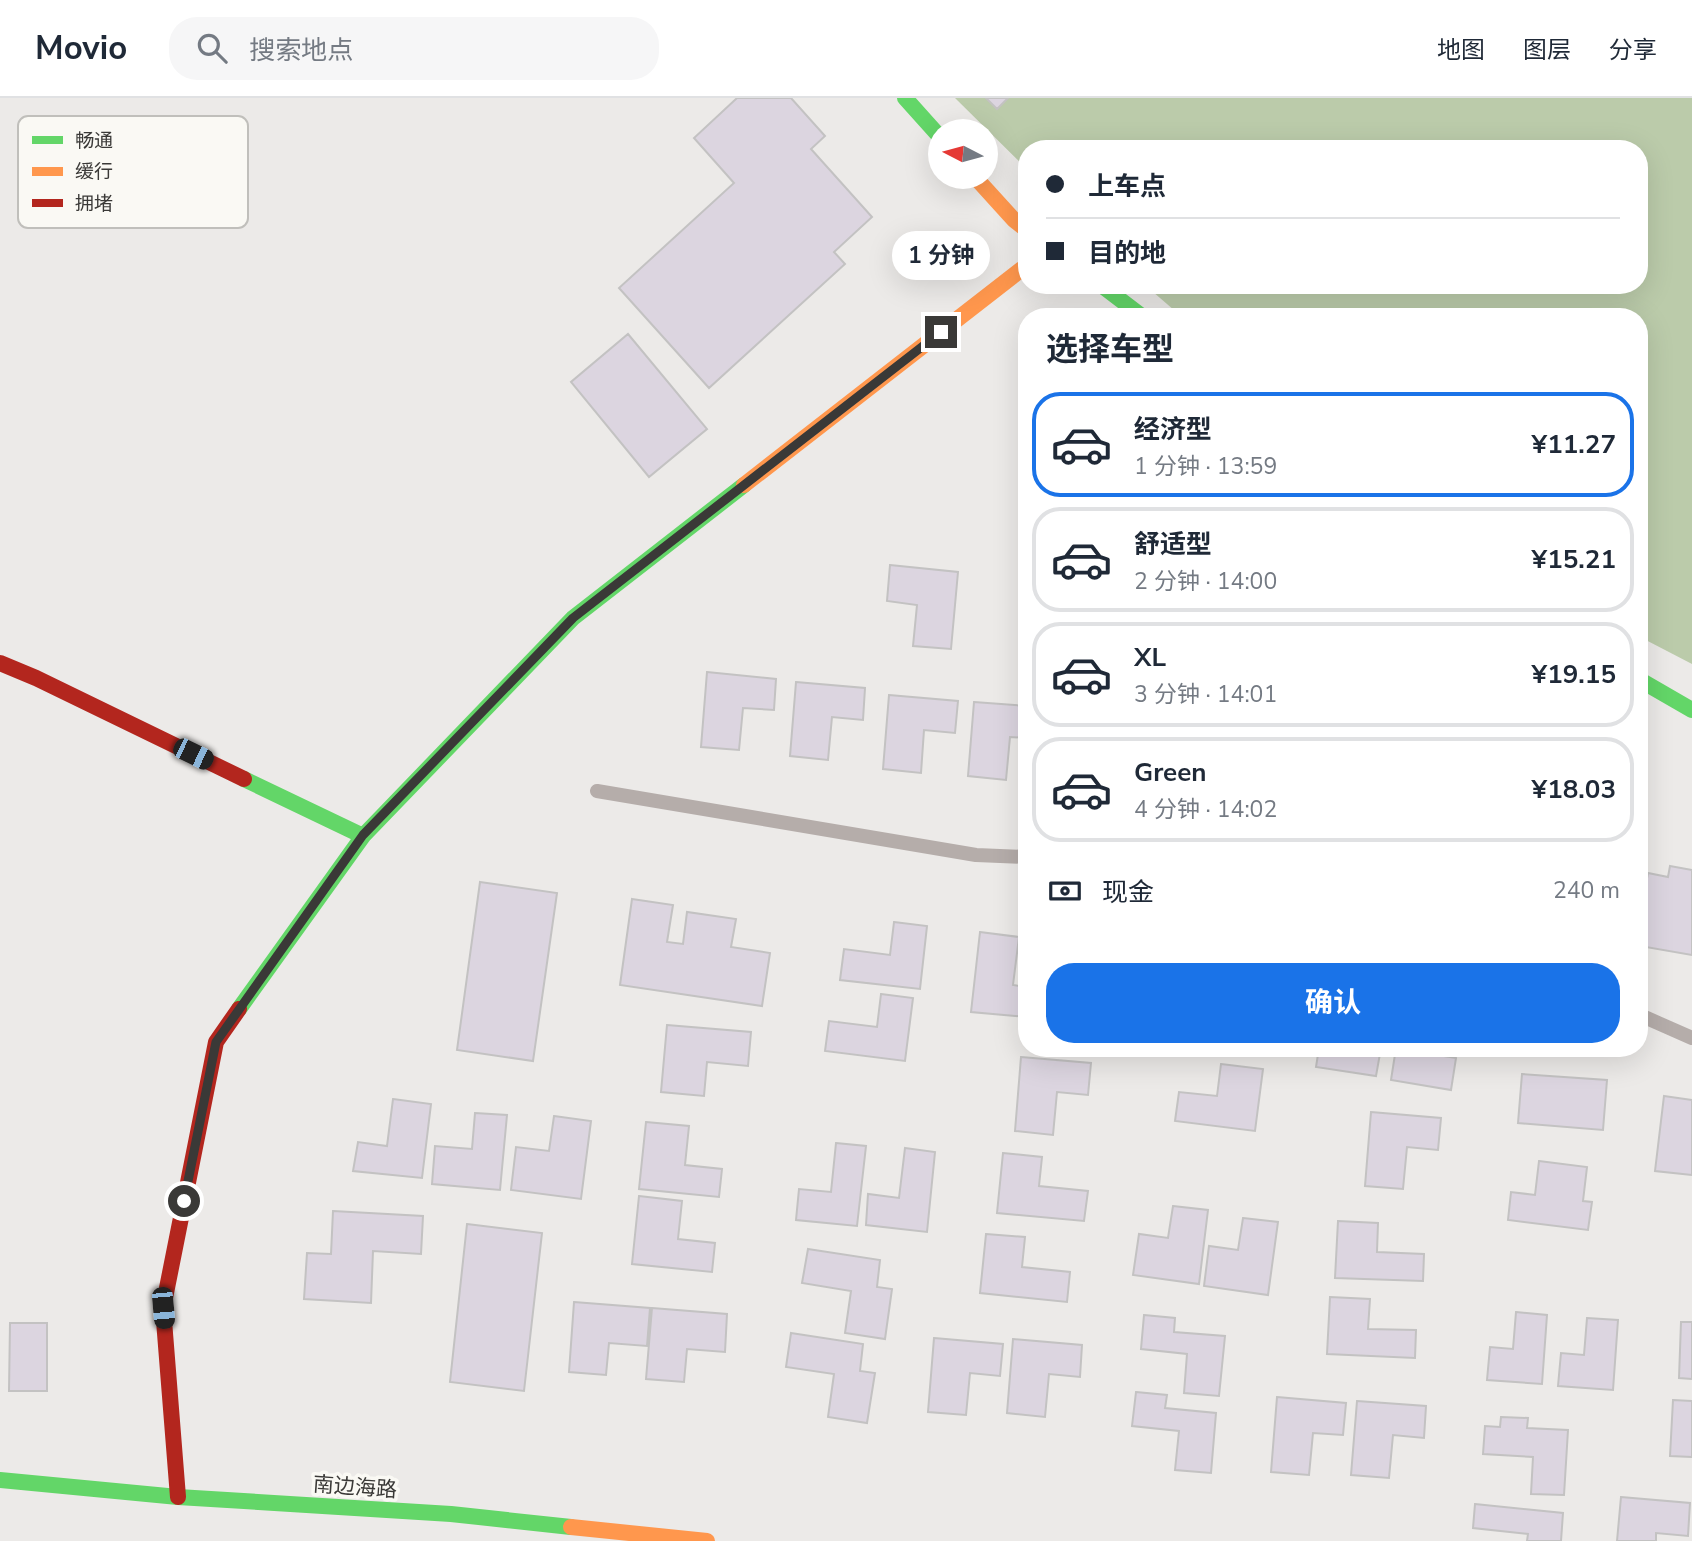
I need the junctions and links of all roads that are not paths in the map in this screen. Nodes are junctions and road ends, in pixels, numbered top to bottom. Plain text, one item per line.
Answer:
1 (905, 98) edge
2 (928, 124) edge
3 (986, 189) edge
4 (1018, 222) edge
5 (1018, 272) edge
6 (1113, 294) edge
7 (1131, 308) edge
8 (0, 663) edge
9 (1648, 685) edge
10 (1692, 710) edge
11 (597, 791) dead end
12 (363, 835) junction
13 (1018, 857) edge
14 (1648, 1019) edge
15 (1692, 1038) edge
16 (0, 1480) edge
17 (178, 1497) junction
18 (707, 1541) edge

1 - 2 street
3 - 4 street
5 - 12 street
6 - 7 street
8 - 12 street
9 - 10 street
11 - 13 lane
12 - 17 street
14 - 15 lane
16 - 17 street, 南边海路
17 - 18 street, 南边海路

